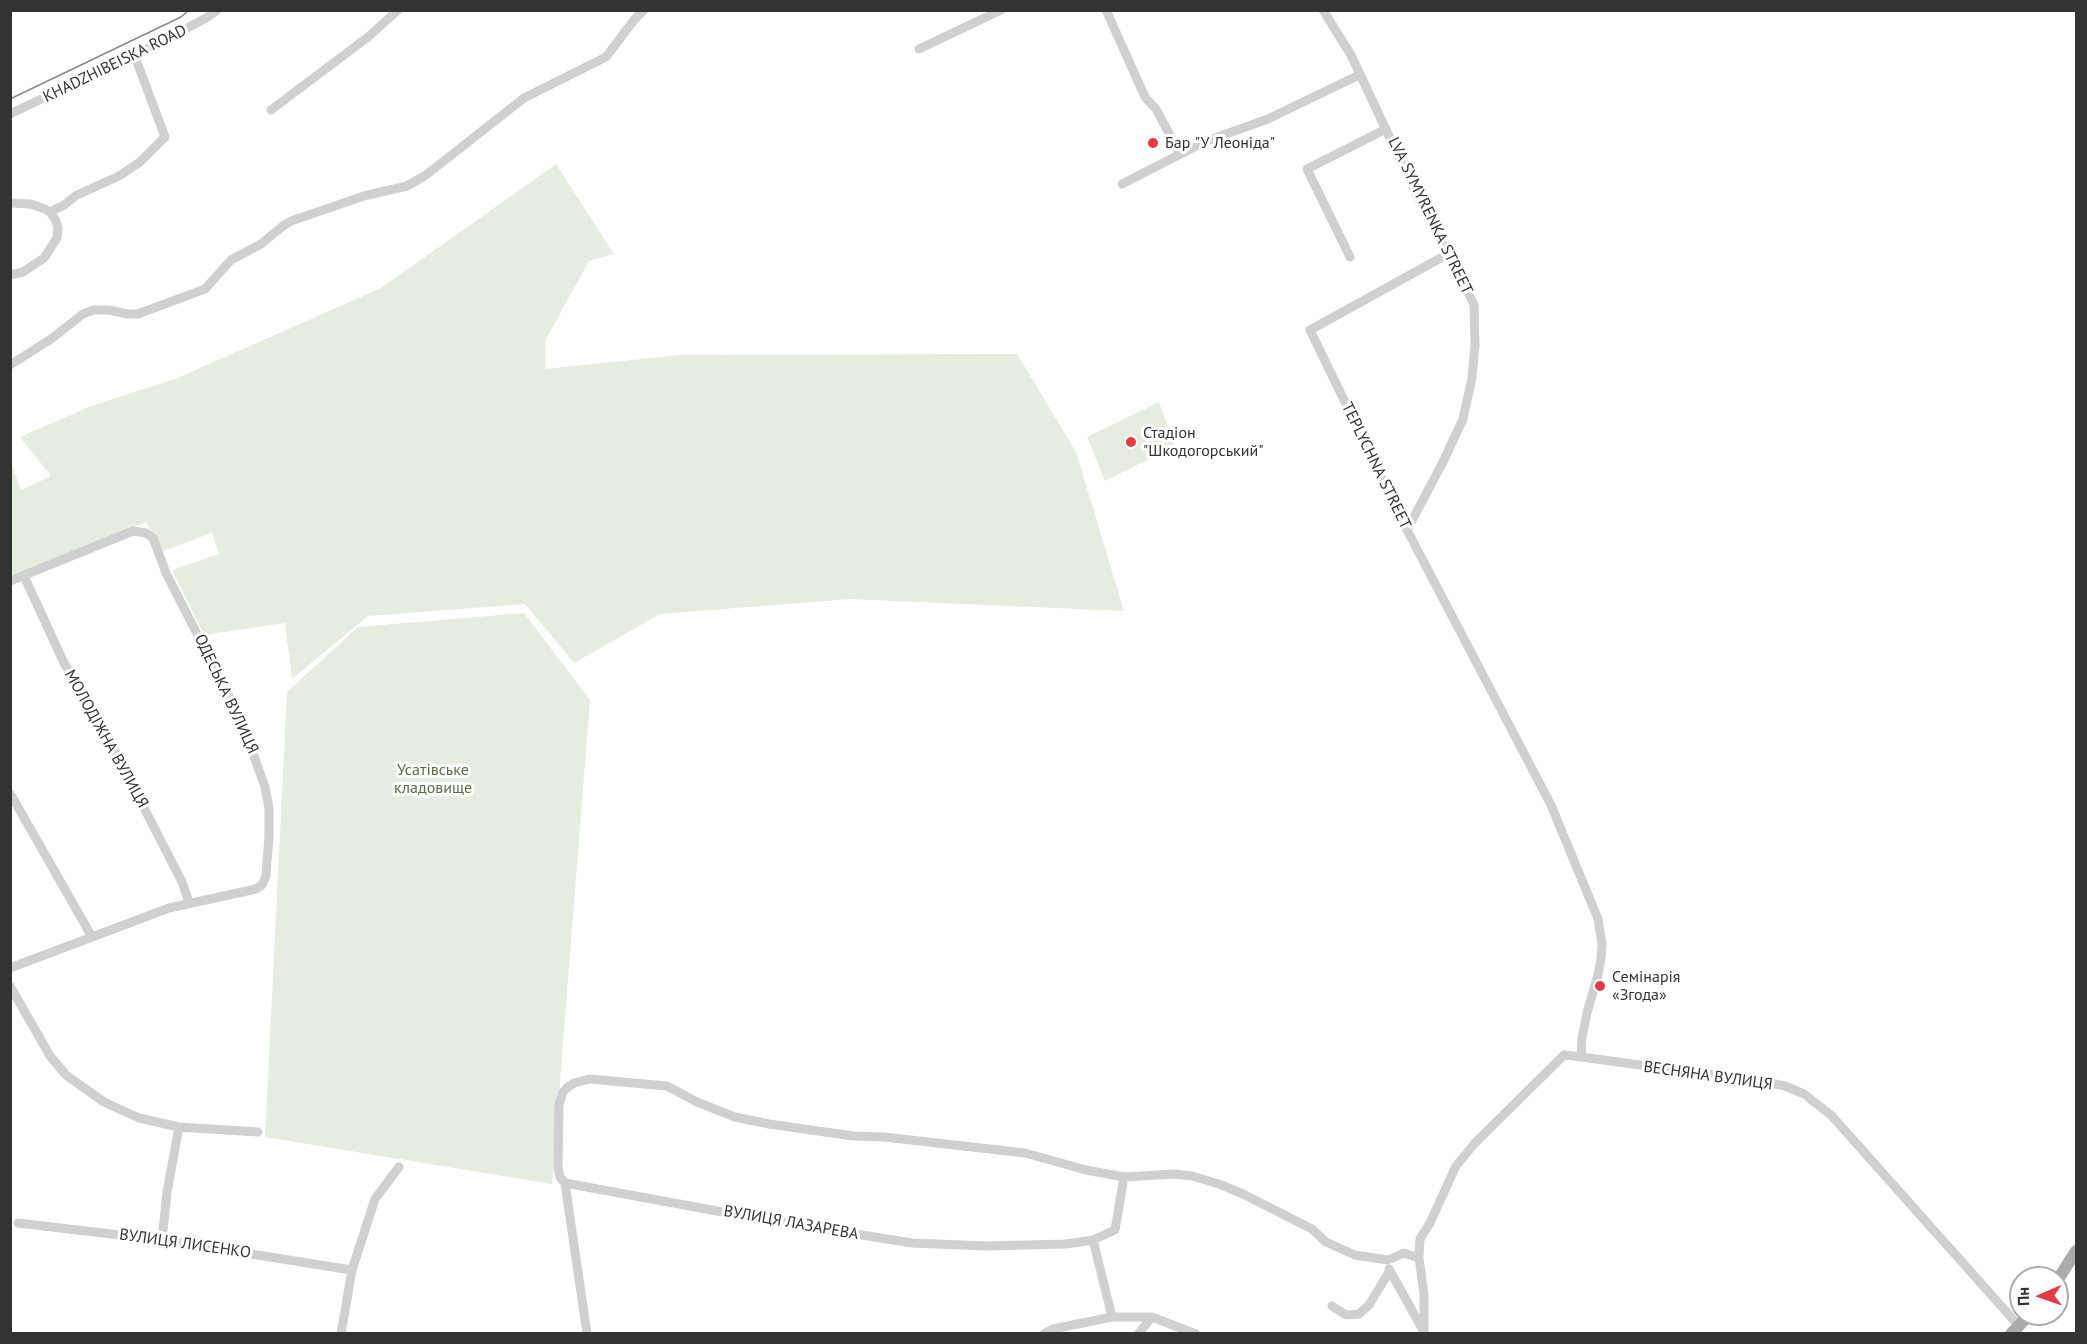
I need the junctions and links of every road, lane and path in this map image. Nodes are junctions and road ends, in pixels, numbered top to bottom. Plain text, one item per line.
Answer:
1 (217, 10) edge
2 (398, 10) edge
3 (644, 10) edge
4 (1001, 10) edge
5 (1106, 10) edge
6 (1323, 10) edge
7 (919, 49) dead end
8 (134, 54) junction
9 (1359, 75) junction
10 (271, 110) dead end
11 (10, 114) edge
12 (1386, 129) junction
13 (1179, 154) junction
14 (1122, 184) dead end
15 (10, 203) edge
16 (50, 212) junction
17 (1448, 254) junction
18 (1350, 257) dead end
19 (10, 275) edge
20 (10, 365) edge
21 (1407, 530) junction
22 (24, 576) junction
23 (10, 581) edge
24 (10, 793) edge
25 (189, 902) junction
26 (92, 937) junction
27 (10, 968) edge
28 (10, 986) edge
29 (1581, 1057) junction
30 (179, 1127) junction
31 (258, 1132) dead end
32 (399, 1167) dead end
33 (1124, 1177) junction
34 (565, 1183) junction
35 (18, 1223) dead end
36 (1420, 1239) junction
37 (162, 1240) junction
38 (1093, 1240) junction
39 (2076, 1251) edge
40 (1404, 1253) junction
41 (1419, 1258) junction
42 (1388, 1260) junction
43 (2066, 1266) edge
44 (352, 1270) junction
45 (1389, 1272) junction
46 (1332, 1306) dead end
47 (1112, 1317) junction
48 (1152, 1317) junction
49 (2015, 1330) edge
50 (1424, 1333) edge
51 (341, 1334) edge
52 (586, 1334) edge
53 (1044, 1334) edge
54 (1138, 1334) edge
55 (1196, 1334) edge

1 - 8 street, KHADZHIBEISKA ROAD
2 - 10 street
3 - 20 street
4 - 7 street
5 - 13 street
6 - 9 street, LVA SYMYRENKA STREET
8 - 11 street, KHADZHIBEISKA ROAD
8 - 16 street
9 - 12 street, LVA SYMYRENKA STREET
9 - 13 street
12 - 17 street, LVA SYMYRENKA STREET
12 - 18 street
13 - 14 street
15 - 16 street
16 - 19 street
17 - 21 street, LVA SYMYRENKA STREET
17 - 21 street, TEPLYCHNA STREET
21 - 29 street, TEPLYCHNA STREET
22 - 23 street
22 - 25 street, МОЛОДІЖНА ВУЛИЦЯ
22 - 25 street, ОДЕСЬКА ВУЛИЦЯ
24 - 26 street
25 - 26 street
26 - 27 street
28 - 30 street
29 - 36 street
29 - 49 street, ВЕСНЯНА ВУЛИЦЯ
30 - 31 street
30 - 37 street
32 - 44 street
33 - 34 street
33 - 38 street, ВУЛИЦЯ ЛАЗАРЕВА
33 - 42 street
34 - 38 street, ВУЛИЦЯ ЛАЗАРЕВА
34 - 52 street
35 - 37 street, ВУЛИЦЯ ЛИСЕНКО
36 - 40 street
36 - 41 street
37 - 44 street, ВУЛИЦЯ ЛИСЕНКО
38 - 47 street
39 - 43 main road
40 - 41 street
40 - 42 street
41 - 50 street
42 - 45 street
44 - 51 street
45 - 46 street
45 - 50 street
47 - 48 street
47 - 53 street
48 - 54 street
48 - 55 street

